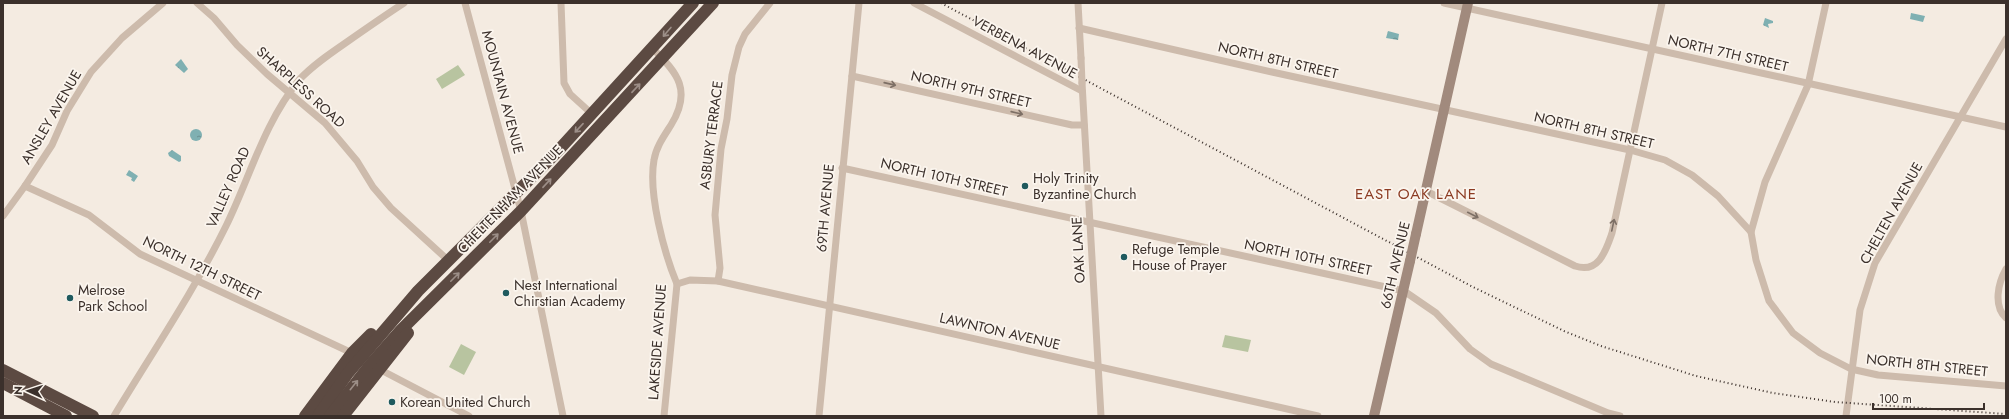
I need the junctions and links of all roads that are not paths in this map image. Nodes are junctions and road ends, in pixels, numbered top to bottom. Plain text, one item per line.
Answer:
1 (163, 3) edge
2 (197, 3) edge
3 (404, 3) edge
4 (465, 3) edge
5 (561, 3) edge
6 (693, 3) edge
7 (713, 3) edge
8 (770, 3) edge
9 (859, 3) edge
10 (914, 3) edge
11 (1078, 3) edge
12 (1444, 3) edge
13 (1662, 3) edge
14 (1826, 3) edge
15 (1468, 6) edge
16 (1079, 28) junction
17 (2006, 39) edge
18 (653, 49) junction
19 (1652, 49) junction
20 (663, 58) junction
21 (852, 76) junction
22 (1808, 85) junction
23 (1082, 87) junction
24 (290, 94) junction
25 (1444, 110) junction
26 (592, 114) junction
27 (1959, 117) junction
28 (1084, 125) junction
29 (2006, 128) edge
30 (1630, 150) junction
31 (842, 168) junction
32 (25, 186) junction
33 (1426, 191) junction
34 (516, 194) junction
35 (521, 211) junction
36 (3, 216) edge
37 (1089, 223) junction
38 (1751, 232) junction
39 (450, 262) junction
40 (2006, 269) edge
41 (196, 280) junction
42 (718, 281) junction
43 (677, 284) junction
44 (443, 289) junction
45 (418, 291) junction
46 (1404, 291) junction
47 (830, 306) junction
48 (2006, 318) edge
49 (352, 353) junction
50 (1098, 366) junction
51 (1851, 369) junction
52 (3, 370) edge
53 (379, 370) junction
54 (3, 383) edge
55 (2006, 386) edge
56 (54, 408) edge
57 (1607, 414) edge
58 (66, 416) edge
59 (92, 416) edge
60 (114, 416) edge
61 (305, 416) edge
62 (318, 416) edge
63 (330, 416) edge
64 (343, 416) edge
65 (469, 416) edge
66 (563, 416) edge
67 (664, 416) edge
68 (819, 416) edge
69 (1101, 416) edge
70 (1318, 416) edge
71 (1374, 416) edge
72 (1620, 416) edge
73 (1846, 416) edge

1 - 32 street, ANSLEY AVENUE
2 - 24 street, SHARPLESS ROAD
3 - 24 street, VALLEY ROAD
4 - 34 street, MOUNTAIN AVENUE
5 - 26 street
6 -> 18 highway, CHELTENHAM AVENUE
7 - 20 highway, CHELTENHAM AVENUE
8 - 42 street, ASBURY TERRACE
9 - 21 street, 69TH AVENUE
10 - 23 street, VERBENA AVENUE
11 - 16 street
12 - 15 street, NORTH 7TH STREET
13 - 19 street
14 - 22 street
15 - 19 street, NORTH 7TH STREET
15 - 25 street, 66TH AVENUE
16 - 23 street, OAK LANE, bridge
16 - 25 street, NORTH 8TH STREET
17 - 27 street, CHELTEN AVENUE
18 - 20 street, LAKESIDE AVENUE
18 - 26 highway, CHELTENHAM AVENUE
19 - 22 street, NORTH 7TH STREET
19 - 30 street
35 -> 20 highway, CHELTENHAM AVENUE
20 - 43 street, LAKESIDE AVENUE
21 -> 28 street, NORTH 9TH STREET
21 - 31 street, 69TH AVENUE
22 - 27 street, NORTH 7TH STREET
22 - 38 street
23 - 28 street, OAK LANE
24 - 39 street, SHARPLESS ROAD
24 - 41 street, VALLEY ROAD
25 - 30 street, NORTH 8TH STREET
25 - 33 street, 66TH AVENUE
26 -> 34 highway, CHELTENHAM AVENUE
27 - 29 street, NORTH 7TH STREET
27 - 51 street, CHELTEN AVENUE
28 - 37 street, OAK LANE
33 -> 30 street
30 - 38 street, NORTH 8TH STREET
31 - 37 street, NORTH 10TH STREET
31 - 47 street, 69TH AVENUE
32 - 36 street, ANSLEY AVENUE
32 - 41 street, NORTH 12TH STREET
33 - 46 street, 66TH AVENUE, bridge
34 - 35 street, MOUNTAIN AVENUE
34 - 39 highway, CHELTENHAM AVENUE
44 -> 35 highway, CHELTENHAM AVENUE
35 - 66 street, MOUNTAIN AVENUE
37 - 46 street, NORTH 10TH STREET
37 - 50 street, OAK LANE
38 - 51 street, NORTH 8TH STREET
39 - 45 highway, CHELTENHAM AVENUE
40 - 48 street
41 - 49 street, NORTH 12TH STREET
41 - 60 street, VALLEY ROAD
42 - 43 street, LAWNTON AVENUE
42 - 47 street, LAWNTON AVENUE
43 - 67 street, LAKESIDE AVENUE
44 - 53 highway
63 -> 44 highway, CHELTENHAM AVENUE
45 - 49 highway
45 - 62 highway, CHELTENHAM AVENUE
46 - 57 street, NORTH 10TH STREET
46 - 71 street, 66TH AVENUE
47 - 50 street, LAWNTON AVENUE
47 - 68 street, 69TH AVENUE
49 - 61 highway
50 - 69 street, OAK LANE
50 - 70 street, LAWNTON AVENUE
51 - 55 street, NORTH 8TH STREET
51 - 73 street, CHELTEN AVENUE
52 - 56 highway
53 - 64 highway
53 - 65 street
54 - 56 highway
56 - 58 highway
56 - 59 highway
57 - 72 street, NORTH 10TH STREET

